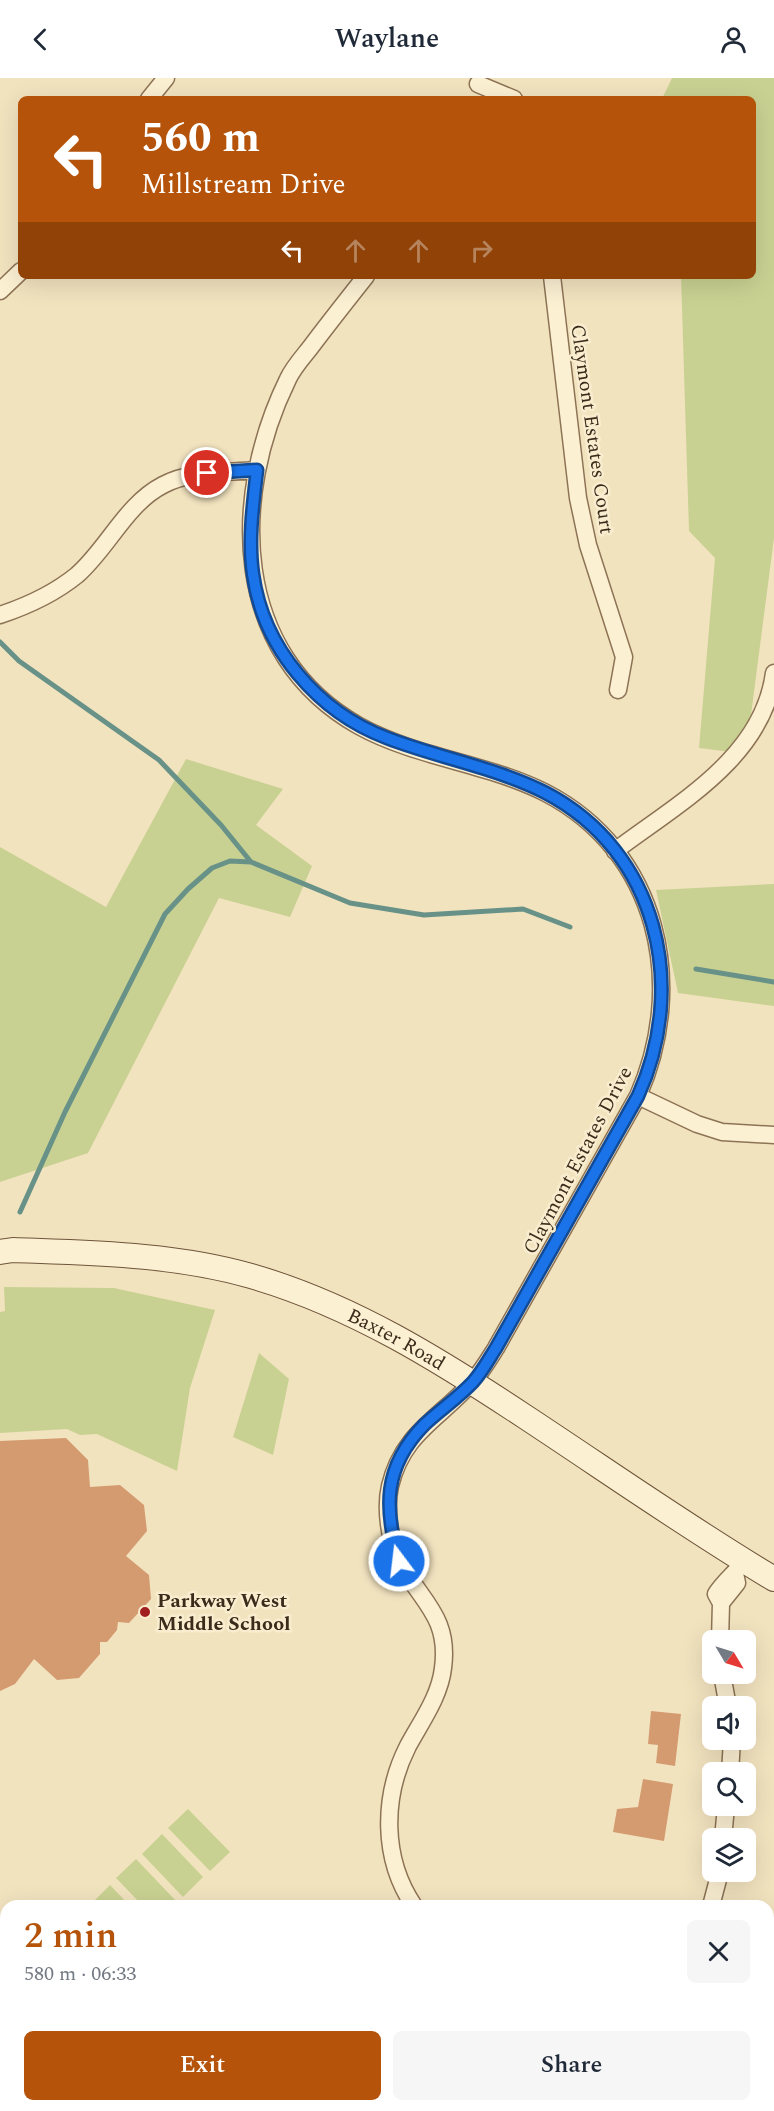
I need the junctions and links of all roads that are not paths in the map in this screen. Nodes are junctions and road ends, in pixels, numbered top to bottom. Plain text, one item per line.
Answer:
1 (166, 78) edge
2 (477, 87) edge
3 (151, 96) edge
4 (505, 96) edge
5 (18, 274) edge
6 (364, 279) edge
7 (552, 279) edge
8 (0, 291) edge
9 (257, 470) junction
10 (0, 615) edge
11 (774, 673) edge
12 (618, 690) dead end
13 (615, 851) junction
14 (638, 1096) junction
15 (774, 1135) edge
16 (0, 1252) edge
17 (472, 1382) junction
18 (740, 1567) junction
19 (774, 1579) edge
20 (720, 1630) edge
21 (717, 1882) edge
22 (411, 1900) edge
23 (713, 1900) edge

1 - 3 street
2 - 4 street
5 - 8 street
6 - 9 street, Claymont Estates Drive
7 - 12 street, Claymont Estates Court
9 - 10 street
9 - 13 street, Claymont Estates Drive
11 - 13 street
13 - 14 street, Claymont Estates Drive
14 - 15 street
14 - 17 street, Claymont Estates Drive
16 - 17 main road, Baxter Road
17 - 18 main road, Baxter Road
17 - 22 street, Claymont Estates Drive
18 - 19 main road, Baxter Road
18 - 20 street
21 - 23 street

